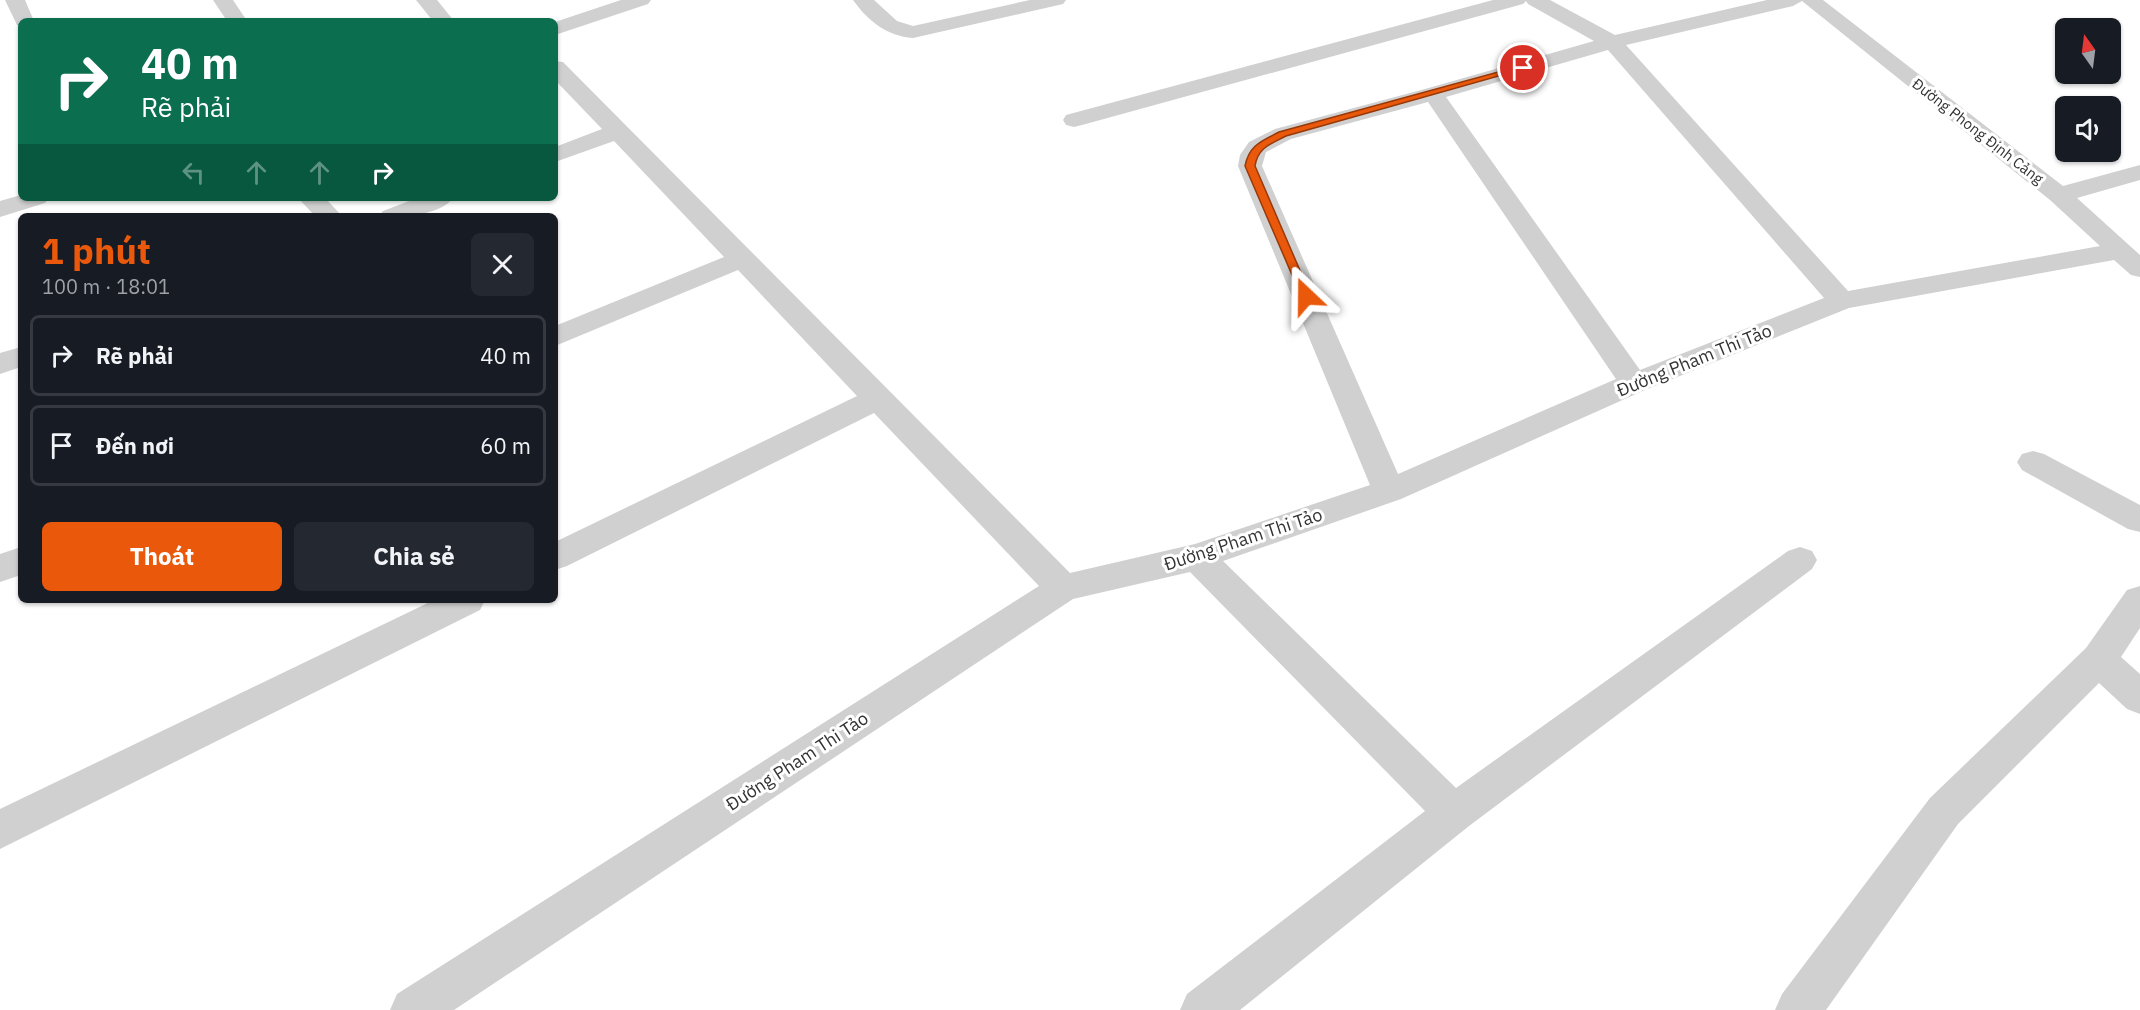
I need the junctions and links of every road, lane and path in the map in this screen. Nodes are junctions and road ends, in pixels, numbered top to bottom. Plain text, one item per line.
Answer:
1 (15, 0) edge
2 (223, 0) edge
3 (426, 0) edge
4 (641, 0) edge
5 (863, 0) edge
6 (1056, 0) edge
7 (1516, 0) edge
8 (1535, 0) edge
9 (1793, 0) edge
10 (1811, 0) edge
11 (23, 18) edge
12 (235, 18) edge
13 (441, 18) edge
14 (558, 28) edge
15 (1612, 42) junction
16 (558, 70) edge
17 (1433, 94) junction
18 (1074, 120) dead end
19 (618, 131) junction
20 (558, 154) edge
21 (2140, 172) edge
22 (2059, 195) junction
23 (26, 201) edge
24 (315, 201) edge
25 (432, 201) edge
26 (0, 209) edge
27 (326, 213) edge
28 (400, 213) edge
29 (742, 259) junction
30 (2129, 260) edge
31 (1842, 301) junction
32 (558, 336) edge
33 (18, 357) edge
34 (0, 364) edge
35 (1634, 383) junction
36 (878, 398) junction
37 (2032, 462) dead end
38 (1389, 491) junction
39 (2140, 520) edge
40 (558, 556) edge
41 (1197, 557) junction
42 (1800, 560) dead end
43 (18, 562) edge
44 (0, 569) edge
45 (1063, 588) junction
46 (2140, 600) edge
47 (462, 603) edge
48 (2099, 659) junction
49 (2140, 698) edge
50 (1454, 813) junction
51 (0, 830) edge
52 (413, 1010) edge
53 (1203, 1010) edge
54 (1798, 1010) edge

1 - 11 street
2 - 12 street
3 - 13 street
4 - 14 street
5 - 6 street
7 - 18 street
8 - 15 street
9 - 15 street
10 - 22 street, Đường Phong Định Cảng
15 - 17 street
15 - 31 street
16 - 19 street
17 - 35 street
17 - 38 street
19 - 20 street
19 - 29 street
21 - 22 street
22 - 30 street, Đường Phong Định Cảng
23 - 26 street
24 - 27 street
25 - 28 street
29 - 32 street
29 - 36 street
30 - 31 street, Đường Pham Thi Tảo
31 - 35 street, Đường Pham Thi Tảo
33 - 34 street
35 - 38 street, Đường Pham Thi Tảo
36 - 40 street
36 - 45 street
37 - 39 street
38 - 41 street, Đường Pham Thi Tảo
41 - 45 street, Đường Pham Thi Tảo
41 - 50 street
42 - 50 street
43 - 44 street
45 - 52 street, Đường Pham Thi Tảo
46 - 48 street
47 - 51 street
48 - 49 street
48 - 54 street
50 - 53 street

